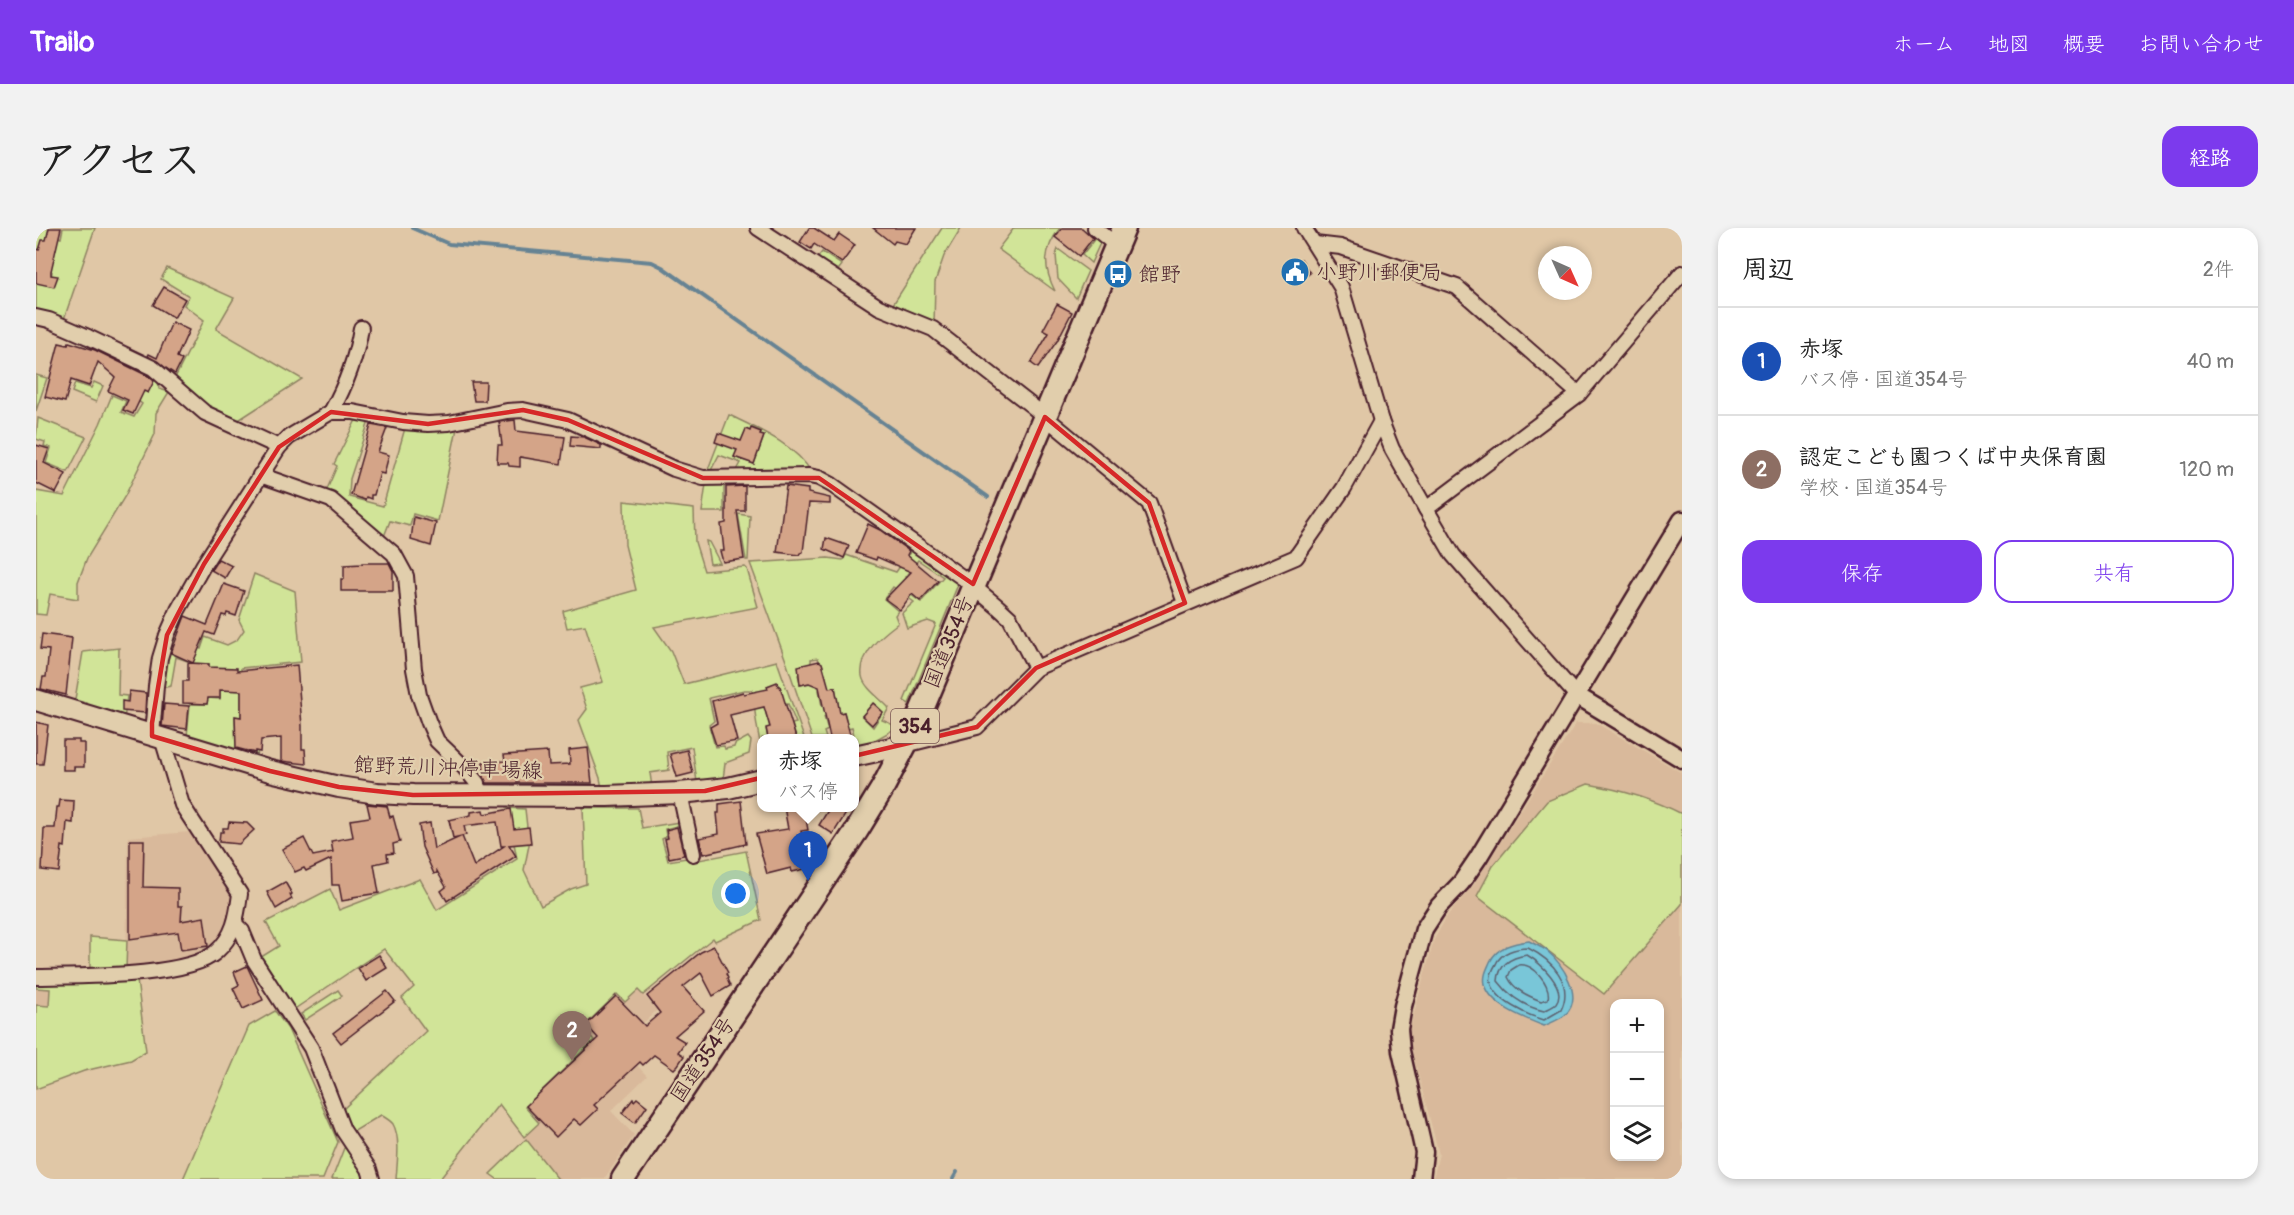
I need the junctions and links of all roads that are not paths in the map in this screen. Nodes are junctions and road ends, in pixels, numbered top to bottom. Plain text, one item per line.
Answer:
1 (758, 228) edge
2 (1095, 228) edge
3 (1305, 228) edge
4 (1120, 237) edge
5 (1316, 244) junction
6 (1682, 273) edge
7 (36, 317) edge
8 (361, 328) dead end
9 (1579, 394) junction
10 (331, 412) junction
11 (1045, 417) junction
12 (1381, 421) junction
13 (279, 447) junction
14 (260, 475) junction
15 (1426, 509) junction
16 (1682, 520) edge
17 (972, 586) junction
18 (1185, 603) junction
19 (1036, 668) junction
20 (1576, 695) junction
21 (36, 700) edge
22 (157, 737) junction
23 (905, 745) junction
24 (859, 755) edge
25 (1682, 759) edge
26 (757, 781) edge
27 (680, 794) junction
28 (480, 796) junction
29 (693, 854) dead end
30 (236, 925) junction
31 (36, 977) edge
32 (372, 1179) edge
33 (623, 1179) edge
34 (1421, 1179) edge

1 - 11 street
2 - 4 street
3 - 5 street
4 - 11 highway, 国道354号 / 354
5 - 9 street
5 - 12 street
6 - 9 street
7 - 13 street
8 - 10 street
9 - 15 street
10 - 13 street
10 - 17 street
11 - 17 highway, 国道354号 / 354
11 - 18 street
12 - 15 street
12 - 18 street
13 - 14 street
14 - 22 street
14 - 28 street
15 - 20 street
16 - 20 street
17 - 19 street
17 - 23 highway, 国道354号 / 354
18 - 19 street
19 - 23 street
20 - 25 street
20 - 34 street
21 - 22 main road, 館野荒川沖停車場線
22 - 28 main road, 館野荒川沖停車場線
22 - 30 street
23 - 24 main road
23 - 33 highway, 国道354号 / 354
26 - 27 main road, 館野荒川沖停車場線
27 - 28 main road, 館野荒川沖停車場線
27 - 29 street
30 - 31 street
30 - 32 street

